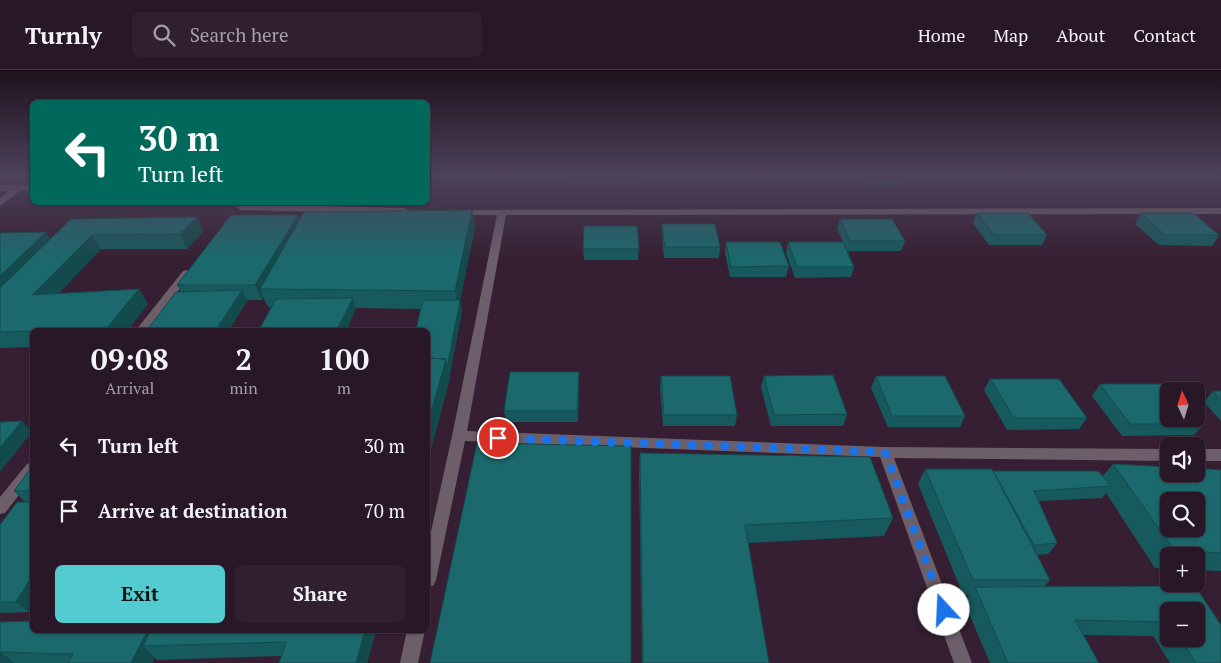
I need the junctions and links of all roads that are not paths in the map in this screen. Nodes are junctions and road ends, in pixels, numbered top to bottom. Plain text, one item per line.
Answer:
1 (242, 206) edge
2 (415, 211) edge
3 (1221, 211) edge
4 (444, 212) edge
5 (502, 213) junction
6 (195, 263) edge
7 (144, 328) edge
8 (460, 436) junction
9 (885, 452) junction
10 (1160, 455) edge
11 (1205, 455) edge
12 (1221, 455) edge
13 (30, 470) edge
14 (0, 508) edge
15 (430, 571) edge
16 (415, 633) edge
17 (409, 663) edge
18 (963, 663) edge

1 - 2 street
3 - 5 street
4 - 5 street
5 - 8 street
6 - 7 street
8 - 9 street
8 - 15 street
9 - 10 street
9 - 18 street
11 - 12 street
13 - 14 street
16 - 17 street

